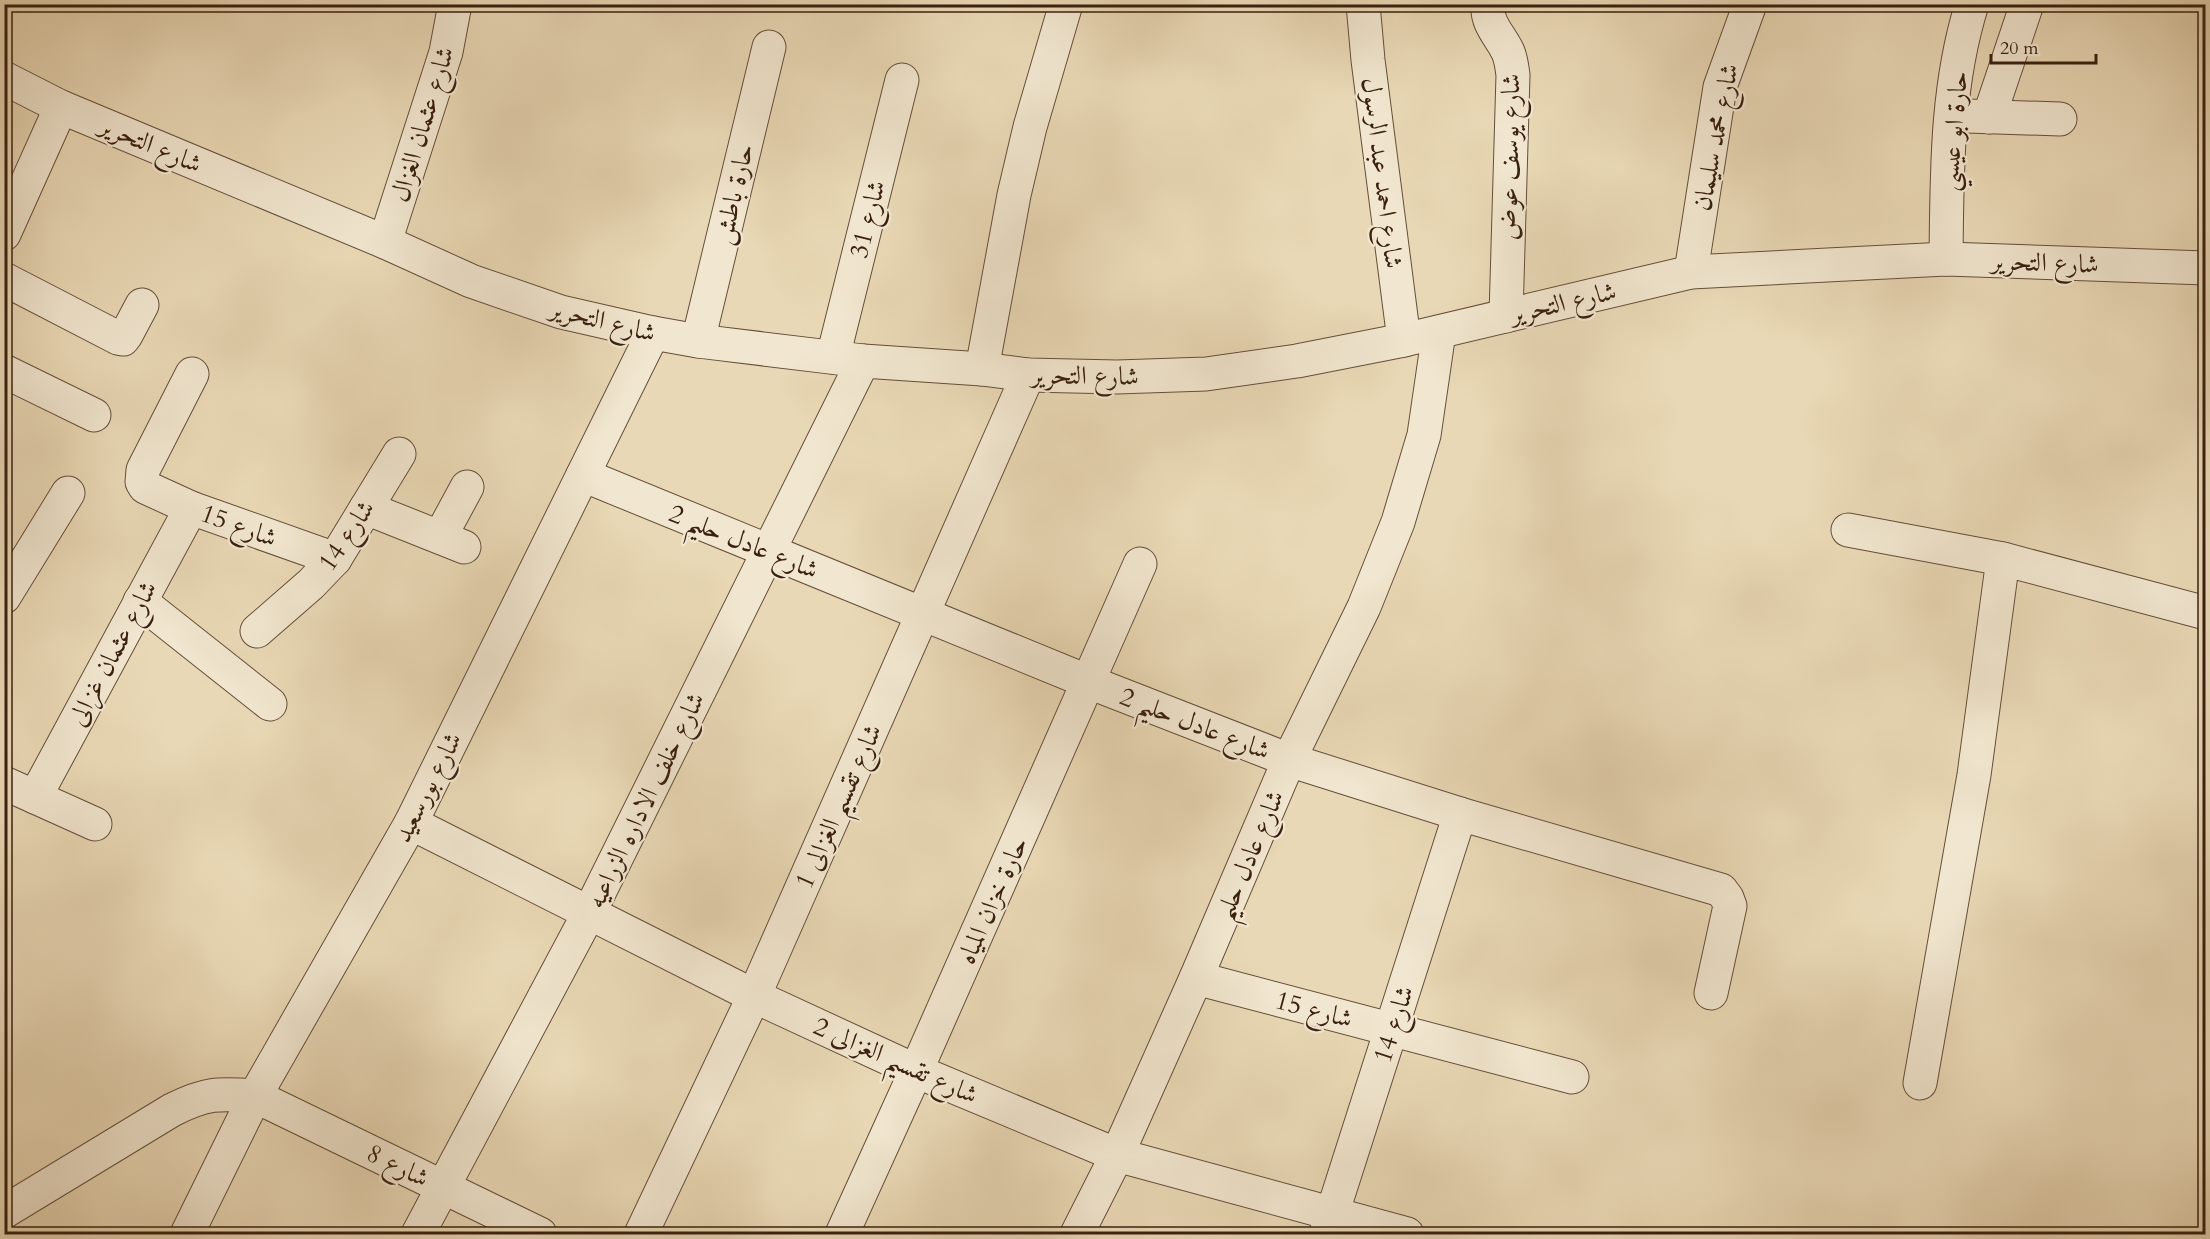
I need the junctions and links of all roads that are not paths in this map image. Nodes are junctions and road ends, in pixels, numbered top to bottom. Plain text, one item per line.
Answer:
1 (455, 4) edge
2 (1066, 4) edge
3 (1363, 4) edge
4 (1488, 4) edge
5 (1750, 4) edge
6 (1972, 4) edge
7 (2027, 4) edge
8 (769, 47) dead end
9 (4, 78) edge
10 (902, 80) dead end
11 (61, 106) junction
12 (1950, 116) junction
13 (1989, 117) junction
14 (2060, 119) dead end
15 (4, 234) edge
16 (385, 242) junction
17 (1946, 259) junction
18 (2205, 266) edge
19 (1690, 272) junction
20 (4, 279) edge
21 (142, 305) dead end
22 (1506, 316) junction
23 (1439, 332) junction
24 (653, 333) junction
25 (698, 340) junction
26 (1404, 340) junction
27 (848, 359) junction
28 (982, 369) junction
29 (4, 371) edge
30 (192, 374) dead end
31 (1028, 375) junction
32 (94, 415) dead end
33 (399, 454) dead end
34 (583, 475) junction
35 (466, 487) dead end
36 (68, 493) dead end
37 (191, 508) junction
38 (366, 508) junction
39 (1848, 530) dead end
40 (770, 551) junction
41 (335, 559) junction
42 (2003, 559) junction
43 (1140, 564) dead end
44 (4, 597) edge
45 (140, 601) junction
46 (2205, 613) edge
47 (922, 614) junction
48 (257, 631) dead end
49 (1089, 682) junction
50 (270, 704) dead end
51 (1289, 760) junction
52 (4, 783) edge
53 (35, 797) junction
54 (1460, 814) junction
55 (411, 823) junction
56 (95, 824) dead end
57 (589, 913) junction
58 (1196, 978) junction
59 (1711, 993) dead end
60 (754, 996) junction
61 (1391, 1030) junction
62 (916, 1071) junction
63 (1572, 1077) dead end
64 (1920, 1083) dead end
65 (255, 1096) junction
66 (1118, 1155) junction
67 (444, 1187) junction
68 (4, 1212) edge
69 (1329, 1224) edge
70 (187, 1234) edge
71 (418, 1234) edge
72 (540, 1234) edge
73 (641, 1234) edge
74 (842, 1234) edge
75 (1077, 1234) edge
76 (1407, 1234) edge

1 - 16 street, شارع عثمان الغزال
2 - 28 street
3 - 26 street, شارع احمد عبد الرسول
4 - 22 street, شارع يوسف عوض
5 - 19 street, شارع محمد سليمان
6 - 12 street, حارة ابو عيسي
7 - 13 street
8 - 25 street, حارة باطش
9 - 11 street, شارع التحرير
10 - 27 street, شارع 31
11 - 15 street
11 - 16 street, شارع التحرير
12 - 13 street
12 - 17 street, حارة ابو عيسي
13 - 14 street
16 - 24 street, شارع التحرير
17 - 18 street, شارع التحرير
17 - 19 street, شارع التحرير
19 - 22 street, شارع التحرير
20 - 21 street
22 - 23 street, شارع التحرير
23 - 26 street, شارع التحرير
23 - 51 street, شارع عادل حليم
24 - 25 street, شارع التحرير
24 - 34 street, شارع بورسعيد
25 - 27 street, شارع التحرير
26 - 31 street, شارع التحرير
27 - 28 street, شارع التحرير
27 - 40 street, شارع خلف الاداره الزراعيه
28 - 31 street, شارع التحرير
29 - 32 street
30 - 37 street, شارع 15
31 - 47 street, شارع تقسيم الغزالى 1
33 - 38 street, شارع 14
34 - 40 street, شارع عادل حليم 2
34 - 55 street, شارع بورسعيد
35 - 38 street
36 - 44 street
37 - 41 street, شارع 15
37 - 45 street, شارع عثمان غزالى
38 - 41 street, شارع 14
39 - 42 street
40 - 47 street, شارع عادل حليم 2
40 - 57 street, شارع خلف الاداره الزراعيه
41 - 48 street, شارع 14
42 - 46 street
42 - 64 street
43 - 49 street, حارة خزان المياه
45 - 50 street
45 - 53 street, شارع عثمان غزالى
47 - 49 street, شارع عادل حليم 2
47 - 60 street, شارع تقسيم الغزالى 1
49 - 51 street, شارع عادل حليم 2
49 - 62 street, حارة خزان المياه
51 - 54 street, شارع عادل حليم 2
51 - 58 street, شارع عادل حليم
52 - 53 street
53 - 56 street
54 - 59 street, شارع عادل حليم 2
54 - 61 street, شارع 14
55 - 57 street, شارع تقسيم الغزالى 2
55 - 65 street, شارع بورسعيد
57 - 60 street, شارع تقسيم الغزالى 2
57 - 67 street, شارع خلف الاداره الزراعيه
58 - 61 street, شارع 15
58 - 66 street, شارع عادل حليم
60 - 62 street, شارع تقسيم الغزالى 2
60 - 73 street, شارع تقسيم الغزالى 1
61 - 63 street, شارع 15
61 - 69 street, شارع 14
62 - 66 street, شارع تقسيم الغزالى 2
62 - 74 street, حارة خزان المياه
65 - 67 street, شارع 8
65 - 68 street
65 - 70 street, شارع بورسعيد
66 - 69 street, شارع تقسيم الغزالى 2
66 - 75 street, شارع عادل حليم
67 - 71 street, شارع خلف الاداره الزراعيه
67 - 72 street, شارع 8
69 - 76 street, شارع تقسيم الغزالى 2

